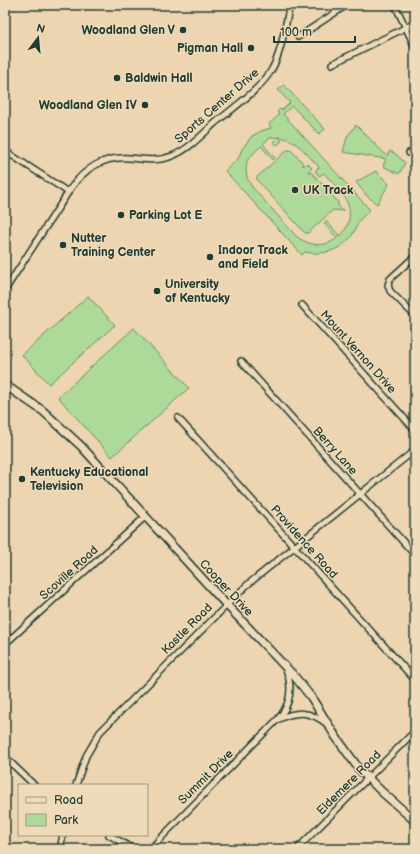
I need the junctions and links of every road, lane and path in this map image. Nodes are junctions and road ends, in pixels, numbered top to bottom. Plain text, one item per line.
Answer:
1 (290, 5) edge
2 (347, 5) edge
3 (395, 5) edge
4 (415, 23) edge
5 (406, 28) junction
6 (298, 37) dead end
7 (415, 47) edge
8 (332, 64) dead end
9 (415, 150) edge
10 (5, 151) edge
11 (409, 153) dead end
12 (68, 192) junction
13 (415, 256) edge
14 (5, 290) edge
15 (302, 305) dead end
16 (415, 316) edge
17 (241, 361) dead end
18 (5, 385) edge
19 (178, 418) dead end
20 (415, 430) edge
21 (415, 450) edge
22 (360, 494) junction
23 (146, 516) junction
24 (294, 546) junction
25 (415, 555) edge
26 (226, 605) junction
27 (5, 644) edge
28 (285, 666) junction
29 (415, 680) edge
30 (277, 720) junction
31 (329, 726) junction
32 (415, 732) edge
33 (5, 756) edge
34 (368, 779) junction
35 (33, 784) edge
36 (76, 784) edge
37 (415, 821) edge
38 (63, 836) edge
39 (111, 836) edge
40 (60, 849) edge
41 (134, 849) edge
42 (150, 849) edge
43 (297, 849) edge

1 - 12 street, Sports Center Drive
2 - 6 street
3 - 5 street
4 - 5 street
5 - 7 street
5 - 8 street
9 - 11 street
10 - 12 street
12 - 14 street, Sports Center Drive
13 - 16 street
15 - 20 street, Mount Vernon Drive
17 - 22 street, Berry Lane
18 - 23 main road, Cooper Drive
19 - 24 street, Providence Road
21 - 22 street, Kastle Road
22 - 24 street, Kastle Road
22 - 25 street, Berry Lane
23 - 26 main road, Cooper Drive
23 - 27 street, Scoville Road
24 - 26 street, Kastle Road
24 - 29 street, Providence Road
26 - 28 main road, Cooper Drive
26 - 36 street, Kastle Road
28 - 30 street, Summit Drive
28 - 31 main road, Cooper Drive
30 - 31 street, Summit Drive
30 - 42 street, Summit Drive
31 - 34 main road, Cooper Drive
32 - 34 street, Eldemere Road
33 - 35 street
34 - 37 main road, Cooper Drive
34 - 43 street, Eldemere Road
38 - 40 street
39 - 41 street

